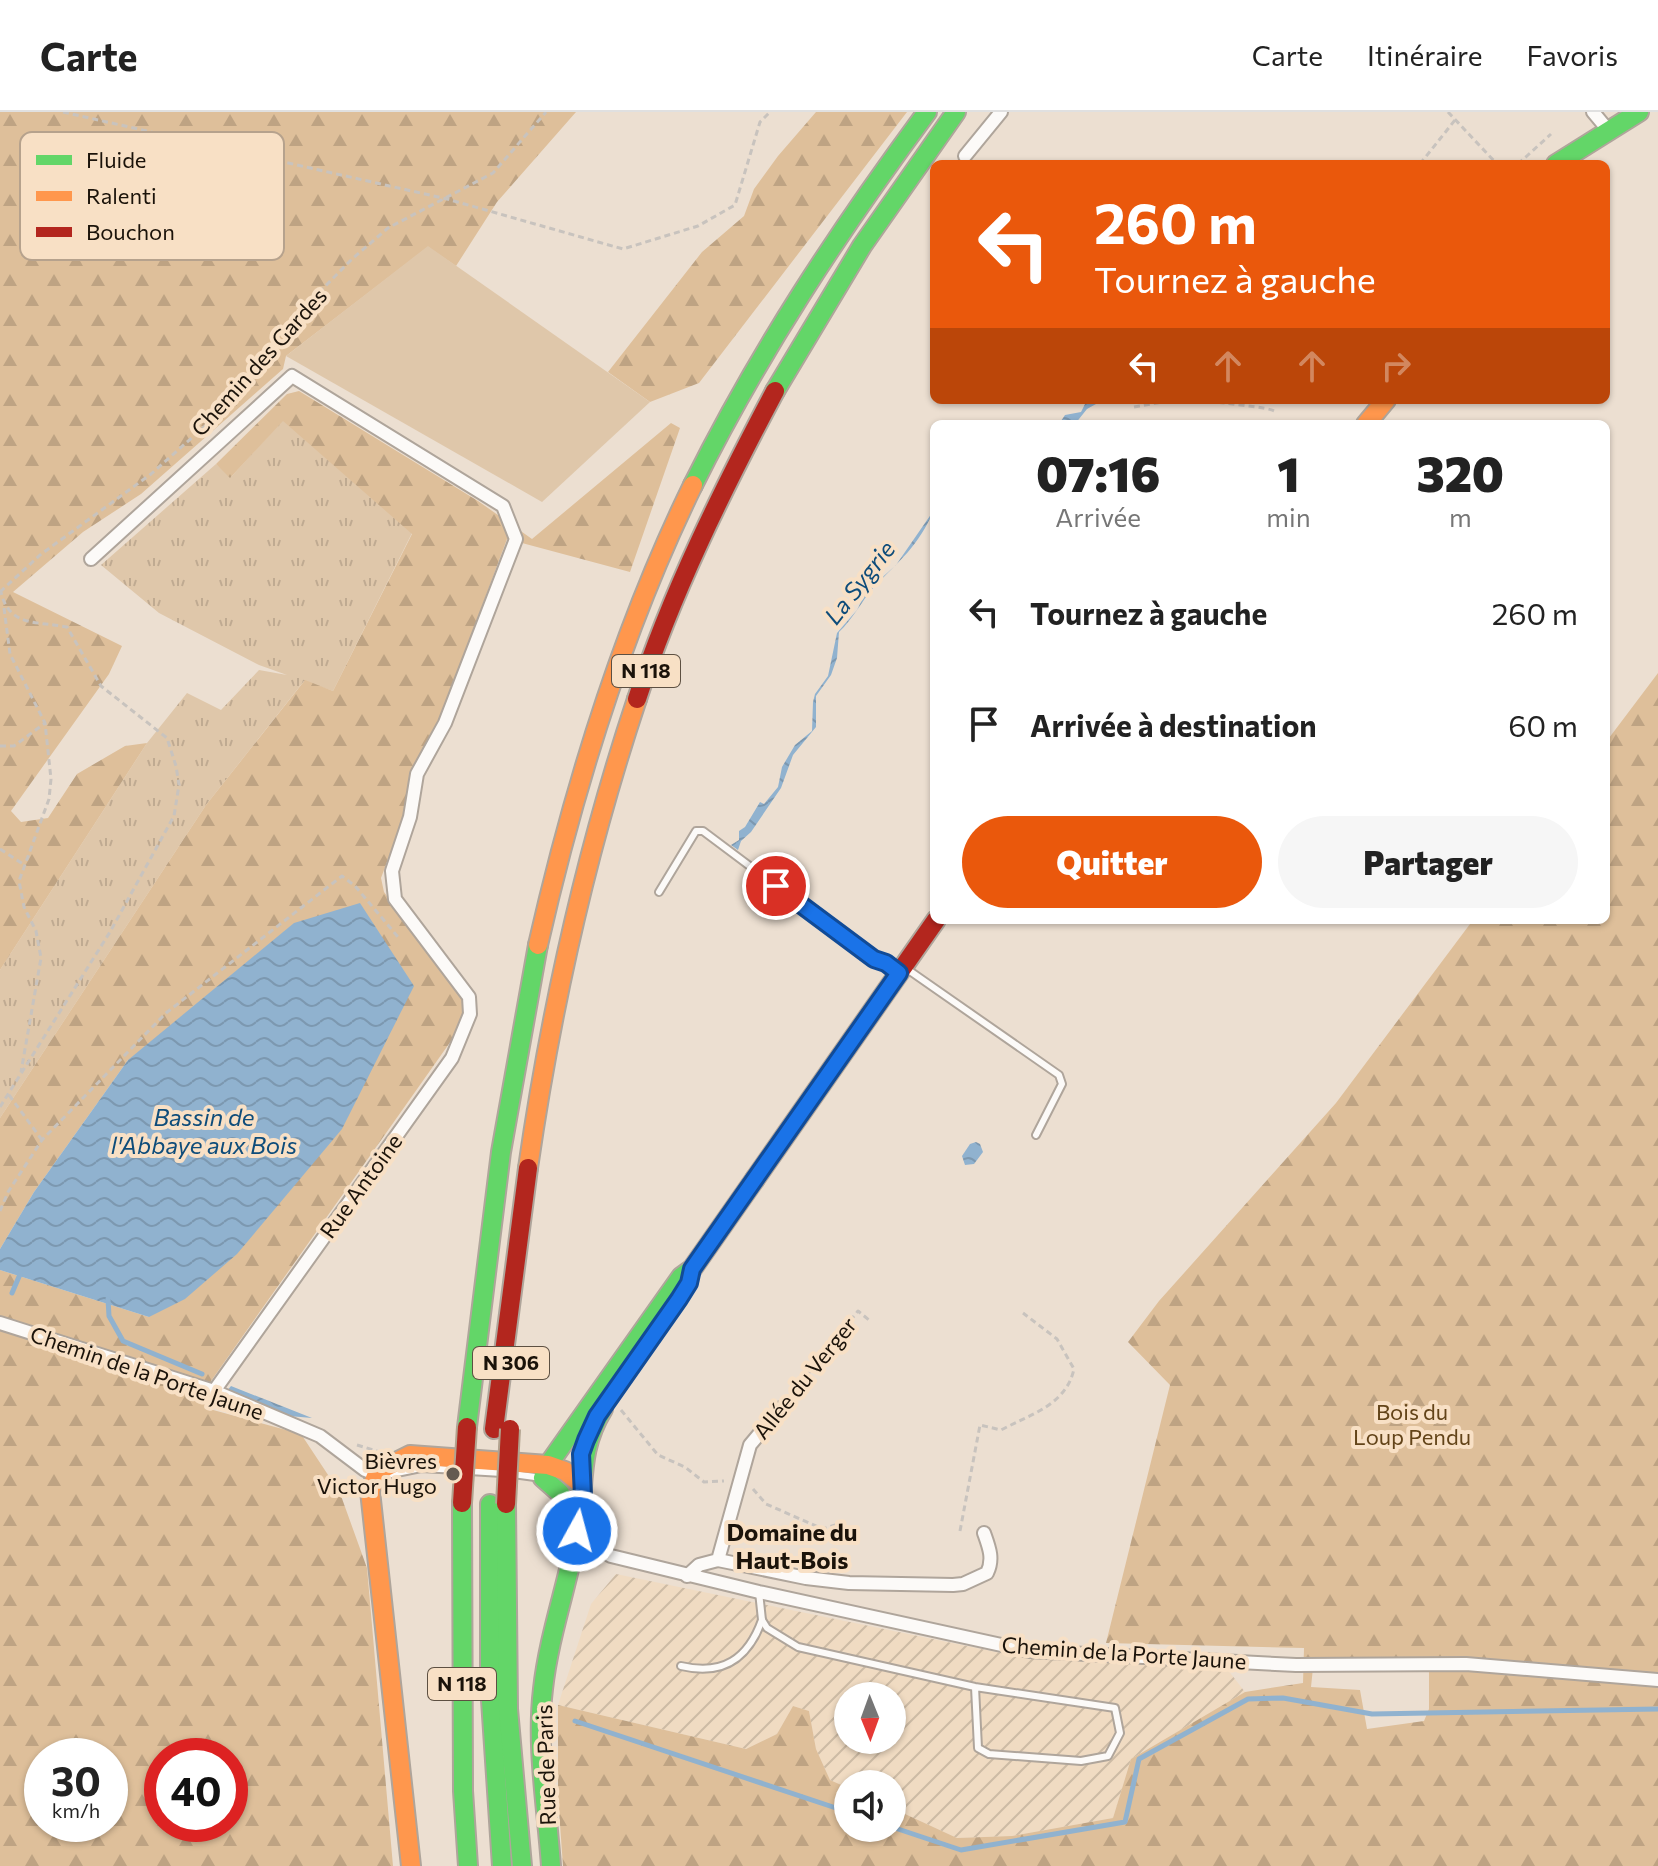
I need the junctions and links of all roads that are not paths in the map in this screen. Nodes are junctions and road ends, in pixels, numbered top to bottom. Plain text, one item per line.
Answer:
1 (927, 112) edge
2 (956, 112) edge
3 (1001, 112) edge
4 (1593, 112) edge
5 (1639, 112) edge
6 (1608, 130) junction
7 (965, 156) dead end
8 (1562, 160) edge
9 (1383, 404) edge
10 (1369, 420) edge
11 (91, 559) dead end
12 (659, 892) dead end
13 (933, 924) edge
14 (902, 970) junction
15 (1036, 1135) dead end
16 (0, 1323) edge
17 (622, 1372) junction
18 (214, 1391) junction
19 (781, 1408) road end
20 (546, 1472) junction
21 (375, 1474) junction
22 (581, 1484) junction
23 (560, 1493) junction
24 (498, 1504) junction
25 (577, 1531) junction
26 (984, 1533) dead end
27 (718, 1560) junction
28 (687, 1576) junction
29 (759, 1592) junction
30 (762, 1620) junction
31 (681, 1666) dead end
32 (1658, 1680) edge
33 (975, 1687) junction
34 (411, 1866) edge
35 (468, 1866) edge
36 (502, 1866) edge
37 (522, 1866) edge
38 (551, 1866) edge

1 - 35 main road, N 118, bridge
2 - 24 main road, N 118
3 - 7 street
4 - 6 street
5 - 6 main road
6 - 8 main road
9 - 10 main road
11 - 18 street, Rue Antoine
12 - 14 lane
13 - 14 main road, Rue de Paris
14 - 15 lane
14 - 17 main road, Rue de Paris
16 - 18 street, Chemin de la Porte Jaune
17 - 20 main road, Rue de Paris
17 - 22 main road, Rue de Paris
18 - 21 street, Chemin de la Porte Jaune
19 - 27 street, Allée du Verger
20 - 21 lane
20 - 21 main road
20 - 22 main road
20 - 23 main road, Chemin de la Porte Jaune
21 - 34 main road
22 - 23 main road
22 - 25 main road, Rue de Paris
23 - 25 main road, Chemin de la Porte Jaune
24 - 36 main road, N 118
24 - 37 main road
25 - 28 street, Chemin de la Porte Jaune
25 - 38 main road, Rue de Paris
26 - 27 street
27 - 28 street
28 - 29 street, Chemin de la Porte Jaune
29 - 30 lane
29 - 32 street, Chemin de la Porte Jaune
30 - 31 lane
30 - 33 lane
33 - 33 lane

